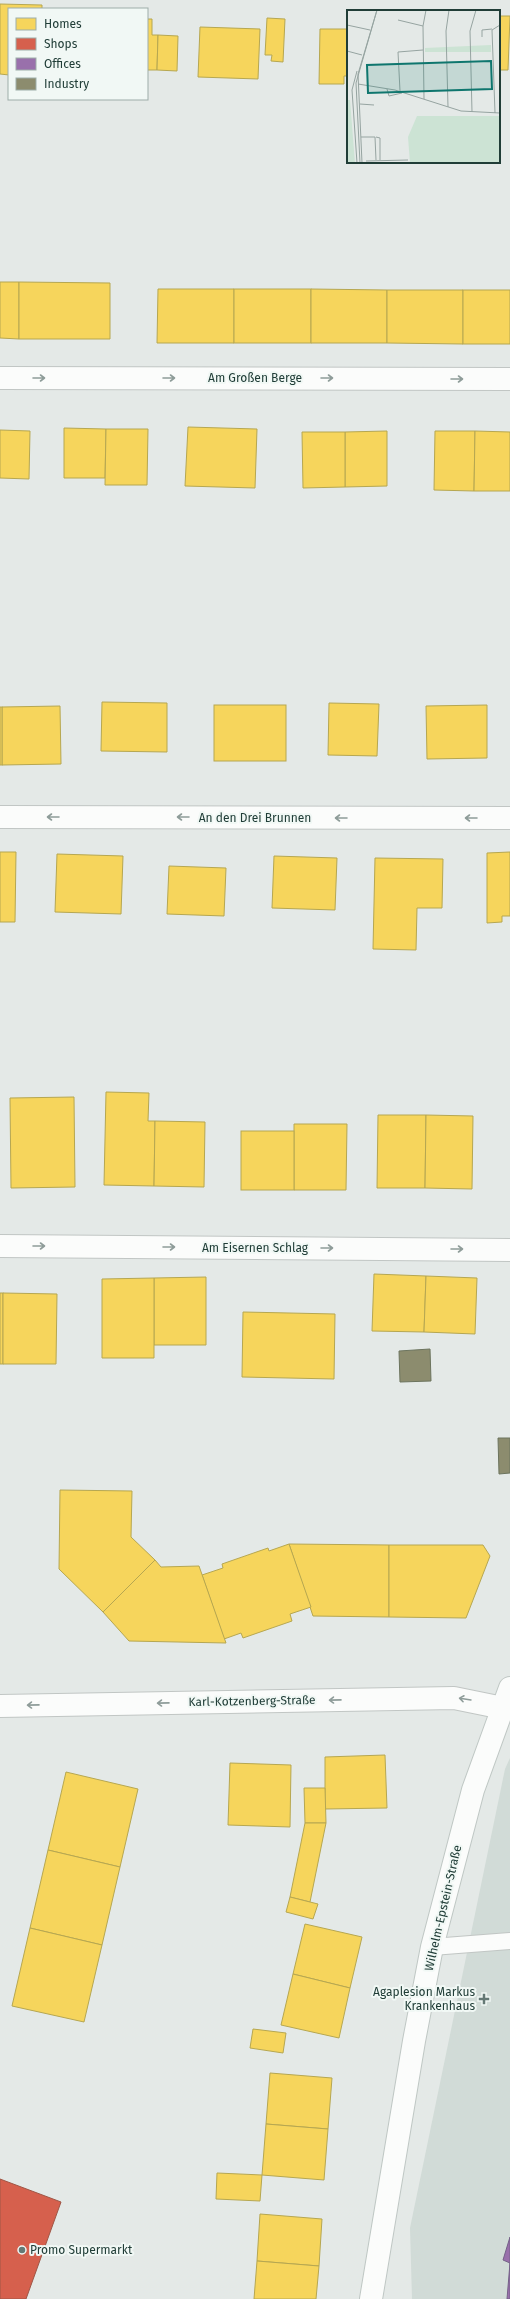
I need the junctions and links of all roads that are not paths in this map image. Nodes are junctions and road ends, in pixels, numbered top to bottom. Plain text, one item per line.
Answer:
1 (0, 378) edge
2 (510, 380) edge
3 (0, 817) edge
4 (510, 818) edge
5 (0, 1246) edge
6 (510, 1250) edge
7 (510, 1688) edge
8 (0, 1706) edge
9 (503, 1708) junction
10 (510, 1941) edge
11 (432, 1947) junction
12 (371, 2299) edge

1 -> 2 street, Am Großen Berge
4 -> 3 street, An den Drei Brunnen
5 -> 6 street, Am Eisernen Schlag
7 - 9 street, Wilhelm-Epstein-Straße
9 -> 8 street, Karl-Kotzenberg-Straße
9 - 11 street, Wilhelm-Epstein-Straße
10 - 11 lane
11 - 12 street, Wilhelm-Epstein-Straße

